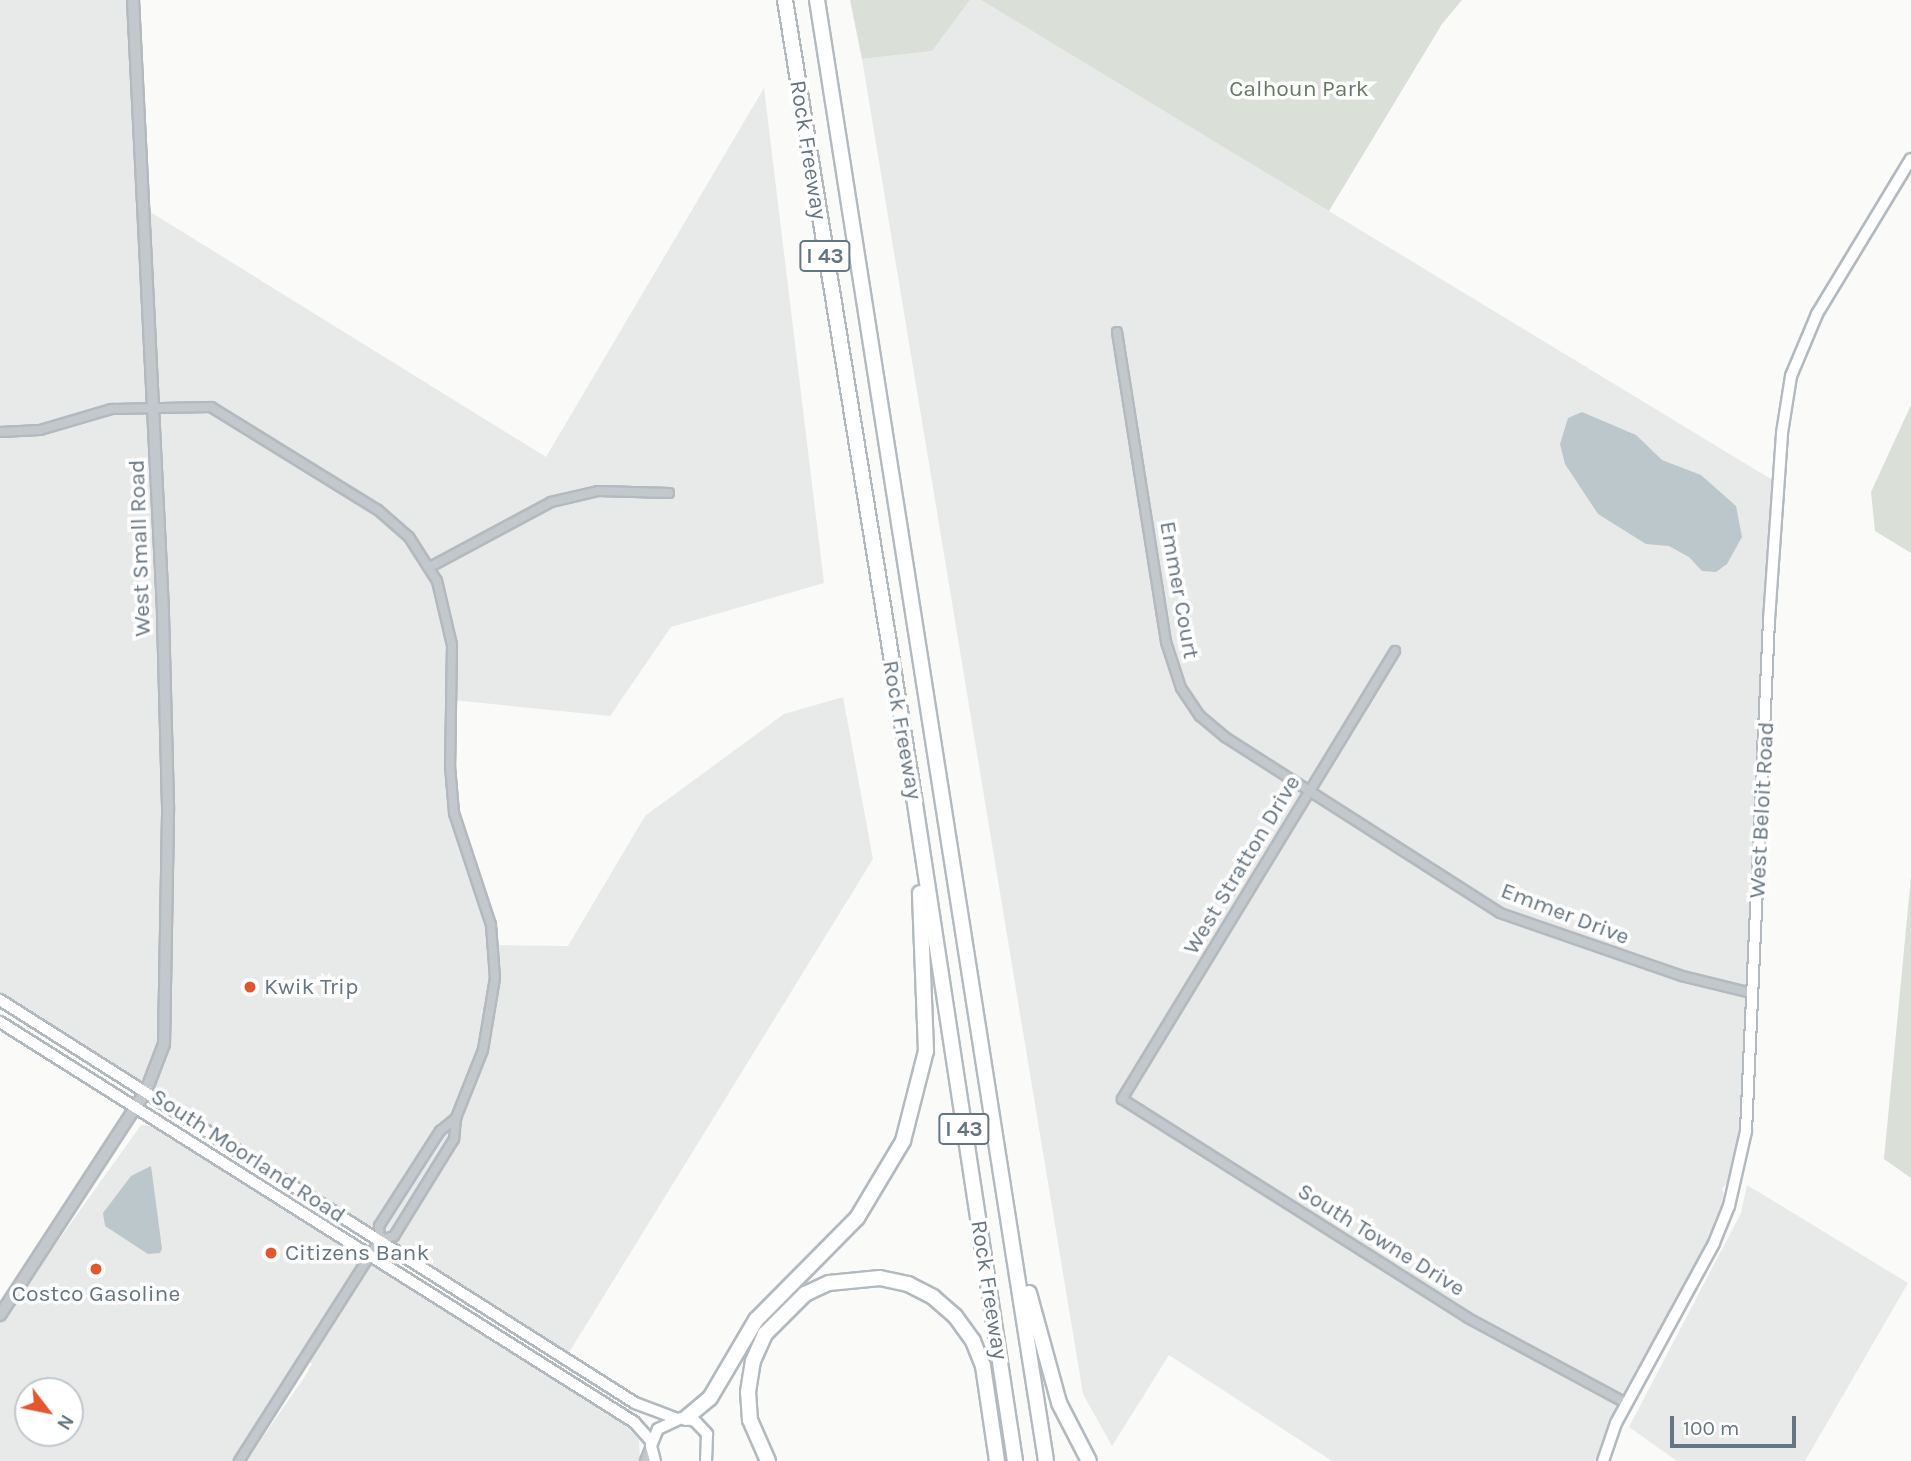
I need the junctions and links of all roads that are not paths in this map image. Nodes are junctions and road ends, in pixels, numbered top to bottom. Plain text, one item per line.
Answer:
1 (133, 0) edge
2 (785, 0) edge
3 (817, 0) edge
4 (1911, 159) edge
5 (1117, 332) dead end
6 (153, 406) junction
7 (0, 432) edge
8 (669, 493) dead end
9 (430, 567) junction
10 (1395, 651) dead end
11 (1310, 792) junction
12 (914, 797) junction
13 (1751, 992) junction
14 (0, 1000) edge
15 (0, 1022) edge
16 (146, 1091) junction
17 (1122, 1099) joint
18 (134, 1108) junction
19 (456, 1118) junction
20 (1004, 1193) junction
21 (380, 1240) junction
22 (368, 1256) junction
23 (0, 1315) edge
24 (1626, 1403) junction
25 (681, 1418) junction
26 (710, 1443) junction
27 (652, 1444) junction
28 (239, 1461) edge
29 (645, 1461) edge
30 (655, 1461) edge
31 (706, 1461) edge
32 (718, 1461) edge
33 (768, 1461) edge
34 (997, 1461) edge
35 (1014, 1461) edge
36 (1046, 1461) edge
37 (1089, 1461) edge
38 (1603, 1461) edge

1 - 6 street, West Small Road
2 - 12 highway, Rock Freeway / I 43
3 - 20 highway, Rock Freeway / I 43
4 - 13 main road, West Beloit Road
5 - 11 street, Emmer Court
6 - 7 street
6 - 9 street
6 - 16 street, West Small Road
8 - 9 street
9 - 19 street
10 - 11 street, West Stratton Drive
11 - 13 street, Emmer Drive
11 - 17 street, West Stratton Drive
12 - 25 highway
12 - 35 highway, Rock Freeway / I 43
13 - 24 main road, West Beloit Road
14 - 16 main road, South Moorland Road
15 - 18 main road, South Moorland Road
16 - 18 street, West Small Road
16 - 21 main road, South Moorland Road
17 - 24 street, South Towne Drive
18 - 22 main road, South Moorland Road
18 - 23 street, West Small Road
19 - 21 street
19 - 21 street
20 - 36 highway, Rock Freeway / I 43
20 - 37 highway
21 - 22 street
21 - 25 main road, South Moorland Road
22 - 27 main road, South Moorland Road
22 - 28 street
24 - 38 main road, West Beloit Road
25 - 26 main road
25 - 27 main road
26 - 31 main road
26 - 32 main road
27 - 29 street
27 - 30 main road
33 - 34 highway

